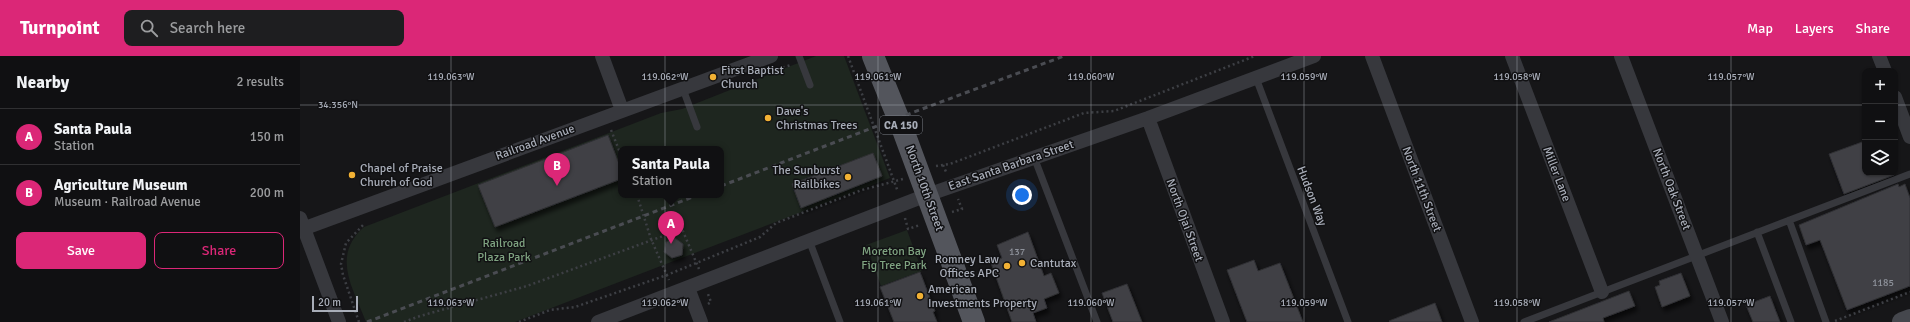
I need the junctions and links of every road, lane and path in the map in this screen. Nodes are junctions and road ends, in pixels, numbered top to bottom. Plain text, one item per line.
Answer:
1 (602, 56) edge
2 (771, 56) edge
3 (848, 56) edge
4 (873, 56) edge
5 (1255, 56) edge
6 (1314, 56) edge
7 (1372, 56) edge
8 (1512, 56) edge
9 (1621, 56) edge
10 (1879, 56) edge
11 (800, 58) edge
12 (1884, 68) edge
13 (773, 72) dead end
14 (1256, 78) junction
15 (810, 85) dead end
16 (683, 89) junction
17 (1897, 104) edge
18 (622, 110) junction
19 (1148, 118) junction
20 (608, 123) junction
21 (618, 126) dead end
22 (697, 127) dead end
23 (604, 132) dead end
24 (1910, 137) edge
25 (618, 148) edge
26 (1034, 156) junction
27 (936, 166) dead end
28 (1910, 174) edge
29 (902, 179) dead end
30 (895, 181) junction
31 (927, 195) junction
32 (638, 198) edge
33 (1789, 220) junction
34 (370, 221) dead end
35 (301, 226) edge
36 (1757, 232) junction
37 (651, 239) junction
38 (809, 240) junction
39 (1697, 256) junction
40 (696, 264) junction
41 (667, 275) junction
42 (688, 288) junction
43 (1602, 292) junction
44 (1910, 292) edge
45 (1910, 319) edge
46 (339, 322) edge
47 (359, 322) edge
48 (404, 322) edge
49 (519, 322) edge
50 (598, 322) edge
51 (701, 322) edge
52 (840, 322) edge
53 (974, 322) edge
54 (1097, 322) edge
55 (1223, 322) edge
56 (1348, 322) edge
57 (1472, 322) edge
58 (1524, 322) edge
59 (1722, 322) edge
60 (1791, 322) edge
61 (1826, 322) edge
62 (1833, 322) edge
63 (1902, 322) edge

1 - 18 street
2 - 16 street, Railroad Avenue
3 - 30 path
4 - 31 main road, North 10th Street / CA 150
5 - 27 path
6 - 14 street, East Santa Barbara Street
7 - 57 street, North 11th Street
8 - 43 street, Miller Lane
9 - 39 street, North Oak Street
10 - 12 street
11 - 13 path
11 - 15 lane
14 - 19 street, East Santa Barbara Street
14 - 56 lane, Hudson Way
16 - 18 street, Railroad Avenue
16 - 22 lane
17 - 24 street
18 - 20 street, Railroad Avenue
19 - 26 street, East Santa Barbara Street
19 - 55 street, North Ojai Street
20 - 21 path
20 - 23 path
20 - 25 path
20 - 35 street, Railroad Avenue
26 - 31 street, East Santa Barbara Street
26 - 54 lane
28 - 33 lane
29 - 30 path
30 - 40 path
31 - 38 street, East Santa Barbara Street
31 - 53 main road, North 10th Street / CA 150
32 - 37 path
33 - 36 lane
33 - 61 lane
34 - 47 path
35 - 46 street
36 - 39 lane
36 - 60 lane
37 - 40 path
37 - 41 path
37 - 48 path
38 - 42 street, East Santa Barbara Street
38 - 52 lane
39 - 43 lane
39 - 59 street, North Oak Street
40 - 41 path
41 - 49 path
42 - 50 street, East Santa Barbara Street
42 - 51 street
43 - 58 lane
44 - 62 path
45 - 63 street

